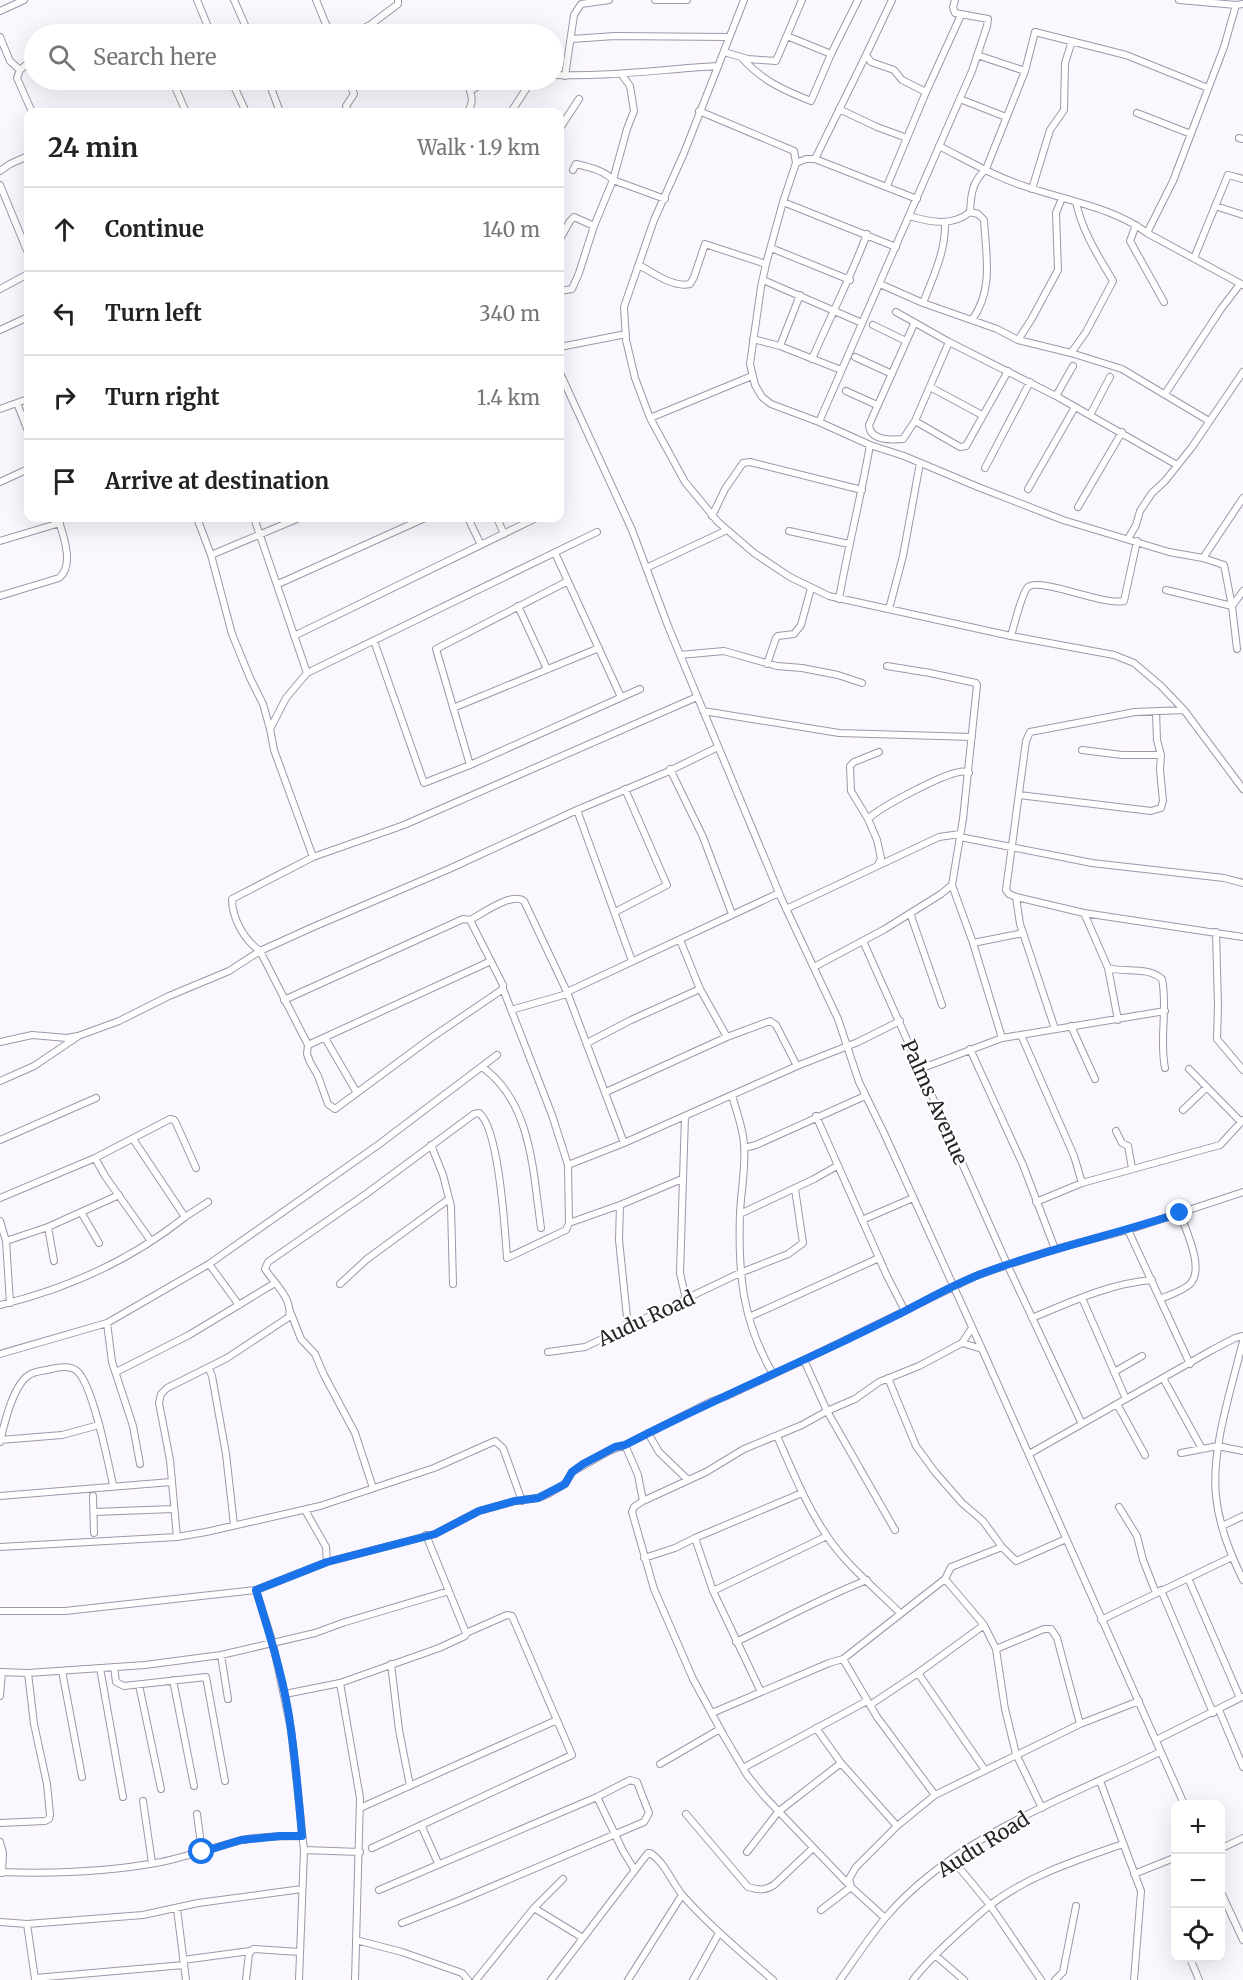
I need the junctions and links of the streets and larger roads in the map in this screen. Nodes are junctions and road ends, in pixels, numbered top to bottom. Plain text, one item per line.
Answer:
1 (24, 0) edge
2 (197, 0) edge
3 (234, 0) edge
4 (316, 0) edge
5 (398, 0) edge
6 (609, 0) edge
7 (656, 0) edge
8 (687, 0) edge
9 (744, 0) edge
10 (802, 0) edge
11 (858, 0) edge
12 (892, 0) edge
13 (955, 0) edge
14 (1179, 0) edge
15 (1220, 2) edge
16 (1240, 5) edge
17 (0, 11) edge
18 (961, 15) junction
19 (207, 24) edge
20 (245, 24) edge
21 (326, 24) edge
22 (371, 24) edge
23 (787, 36) junction
24 (0, 37) edge
25 (729, 37) junction
26 (571, 39) junction
27 (1072, 41) junction
28 (724, 52) junction
29 (831, 54) junction
30 (866, 55) junction
31 (977, 55) junction
32 (741, 57) junction
33 (718, 66) junction
34 (24, 67) edge
35 (20, 70) junction
36 (1025, 71) junction
37 (622, 75) junction
38 (565, 76) joint
39 (1208, 88) junction
40 (176, 90) edge
41 (236, 90) edge
42 (272, 90) edge
43 (352, 90) edge
44 (472, 90) edge
45 (525, 90) edge
46 (926, 92) junction
47 (579, 99) dead end
48 (960, 99) junction
49 (30, 108) edge
50 (184, 108) edge
51 (244, 108) edge
52 (278, 108) edge
53 (347, 108) edge
54 (471, 108) edge
55 (514, 108) edge
56 (839, 109) junction
57 (699, 111) junction
58 (1137, 113) dead end
59 (1006, 117) junction
60 (564, 122) edge
61 (1191, 134) junction
62 (907, 138) junction
63 (939, 146) junction
64 (24, 158) edge
65 (816, 159) junction
66 (796, 163) junction
67 (986, 169) junction
68 (573, 170) dead end
69 (0, 171) edge
70 (1243, 178) edge
71 (613, 180) junction
72 (0, 184) edge
73 (887, 186) junction
74 (1032, 189) junction
75 (1062, 198) junction
76 (665, 199) junction
77 (917, 199) junction
78 (783, 202) junction
79 (1076, 202) junction
80 (1215, 206) junction
81 (970, 212) junction
82 (1243, 215) edge
83 (909, 216) junction
84 (945, 222) junction
85 (1136, 225) junction
86 (594, 226) junction
87 (564, 231) edge
88 (1147, 233) junction
89 (867, 234) junction
90 (24, 243) edge
91 (897, 247) junction
92 (771, 248) junction
93 (1194, 258) junction
94 (766, 264) junction
95 (639, 265) junction
96 (24, 276) edge
97 (763, 279) junction
98 (850, 280) junction
99 (880, 284) junction
100 (1242, 284) edge
101 (0, 289) edge
102 (564, 290) edge
103 (800, 295) junction
104 (1164, 302) dead end
105 (923, 303) junction
106 (834, 310) junction
107 (896, 312) dead end
108 (24, 319) edge
109 (972, 320) junction
110 (862, 323) junction
111 (914, 324) junction
112 (873, 325) dead end
113 (0, 330) edge
114 (626, 334) junction
115 (753, 339) junction
116 (1018, 340) junction
117 (906, 341) junction
118 (949, 342) junction
119 (564, 346) edge
120 (780, 346) junction
121 (1071, 352) junction
122 (855, 357) dead end
123 (812, 359) junction
124 (1073, 366) dead end
125 (841, 370) junction
126 (1008, 371) junction
127 (892, 374) junction
128 (1242, 374) edge
129 (752, 376) junction
130 (1110, 377) dead end
131 (564, 382) edge
132 (1030, 382) junction
133 (930, 387) junction
134 (846, 391) dead end
135 (1165, 394) junction
136 (1056, 396) junction
137 (24, 400) edge
138 (17, 403) junction
139 (878, 405) junction
140 (1075, 407) junction
141 (0, 409) edge
142 (982, 415) junction
143 (1090, 415) junction
144 (650, 418) junction
145 (24, 421) edge
146 (915, 421) junction
147 (1209, 421) junction
148 (819, 422) junction
149 (1122, 432) junction
150 (870, 445) junction
151 (920, 463) junction
152 (1177, 465) junction
153 (985, 468) dead end
154 (24, 471) edge
155 (0, 482) edge
156 (1028, 489) dead end
157 (862, 490) junction
158 (1243, 498) edge
159 (1078, 507) dead end
160 (712, 516) junction
161 (53, 522) edge
162 (59, 522) edge
163 (199, 522) edge
164 (255, 522) edge
165 (290, 522) edge
166 (416, 522) edge
167 (470, 522) edge
168 (499, 522) edge
169 (528, 522) edge
170 (727, 530) junction
171 (789, 531) dead end
172 (597, 532) dead end
173 (504, 534) junction
174 (260, 535) junction
175 (1128, 539) junction
176 (0, 541) edge
177 (1137, 542) junction
178 (849, 544) junction
179 (481, 545) junction
180 (555, 553) junction
181 (211, 555) junction
182 (1203, 558) junction
183 (645, 568) junction
184 (568, 580) junction
185 (278, 584) junction
186 (812, 588) junction
187 (1166, 590) dead end
188 (1243, 591) edge
189 (0, 596) edge
190 (839, 599) junction
191 (518, 606) junction
192 (1232, 606) junction
193 (890, 609) junction
194 (294, 636) junction
195 (1011, 636) junction
196 (374, 641) junction
197 (599, 648) junction
198 (1236, 649) dead end
199 (680, 655) junction
200 (768, 664) junction
201 (887, 666) dead end
202 (547, 669) junction
203 (307, 674) junction
204 (862, 683) dead end
205 (640, 689) dead end
206 (621, 697) junction
207 (697, 697) junction
208 (453, 708) junction
209 (1184, 710) junction
210 (703, 711) junction
211 (1156, 711) junction
212 (270, 729) junction
213 (972, 737) junction
214 (718, 747) junction
215 (1083, 750) dead end
216 (879, 752) dead end
217 (1161, 756) junction
218 (470, 765) junction
219 (670, 770) junction
220 (969, 773) junction
221 (625, 789) junction
222 (1243, 789) edge
223 (1019, 795) junction
224 (577, 810) junction
225 (868, 819) junction
226 (960, 836) junction
227 (1011, 847) junction
228 (313, 857) junction
229 (879, 865) junction
230 (1243, 883) edge
231 (951, 885) junction
232 (779, 893) junction
233 (1016, 897) junction
234 (786, 909) junction
235 (615, 912) junction
236 (910, 913) junction
237 (1084, 913) junction
238 (732, 914) junction
239 (470, 920) junction
240 (1216, 932) junction
241 (1023, 933) junction
242 (1243, 937) edge
243 (680, 940) junction
244 (863, 940) junction
245 (973, 943) junction
246 (260, 951) junction
247 (491, 961) junction
248 (632, 961) junction
249 (814, 967) junction
250 (1108, 969) junction
251 (503, 989) junction
252 (700, 989) junction
253 (567, 993) junction
254 (284, 1000) junction
255 (942, 1005) dead end
256 (511, 1010) junction
257 (1165, 1011) junction
258 (1118, 1020) junction
259 (900, 1021) junction
260 (1071, 1026) junction
261 (1056, 1029) junction
262 (1021, 1035) junction
263 (78, 1036) junction
264 (727, 1037) junction
265 (325, 1038) junction
266 (1002, 1038) junction
267 (0, 1042) edge
268 (587, 1043) junction
269 (308, 1045) junction
270 (846, 1047) junction
271 (970, 1049) junction
272 (497, 1055) dead end
273 (797, 1066) junction
274 (482, 1067) junction
275 (920, 1068) junction
276 (1165, 1068) dead end
277 (1189, 1069) dead end
278 (1243, 1070) edge
279 (1095, 1079) dead end
280 (0, 1081) edge
281 (1207, 1087) junction
282 (606, 1092) junction
283 (357, 1093) junction
284 (732, 1095) junction
285 (865, 1096) junction
286 (96, 1098) dead end
287 (1184, 1110) dead end
288 (685, 1116) junction
289 (816, 1116) junction
290 (1242, 1121) edge
291 (1116, 1131) dead end
292 (133, 1139) junction
293 (0, 1140) edge
294 (624, 1143) junction
295 (431, 1145) junction
296 (744, 1148) junction
297 (95, 1158) junction
298 (568, 1165) junction
299 (837, 1166) junction
300 (196, 1168) dead end
301 (1132, 1168) junction
302 (682, 1179) junction
303 (1082, 1183) junction
304 (795, 1189) junction
305 (1243, 1192) edge
306 (119, 1195) junction
307 (0, 1198) edge
308 (913, 1198) junction
309 (449, 1199) junction
310 (208, 1202) dead end
311 (1036, 1202) junction
312 (620, 1205) junction
313 (81, 1212) junction
314 (1180, 1213) junction
315 (740, 1214) junction
316 (185, 1217) junction
317 (862, 1220) junction
318 (0, 1221) edge
319 (569, 1223) junction
320 (48, 1227) junction
321 (541, 1228) dead end
322 (1128, 1230) junction
323 (6, 1241) junction
324 (151, 1241) junction
325 (99, 1243) dead end
326 (1054, 1249) junction
327 (879, 1258) junction
328 (54, 1261) dead end
329 (209, 1264) junction
330 (1007, 1264) junction
331 (740, 1273) junction
332 (1152, 1280) junction
333 (275, 1283) junction
334 (340, 1284) dead end
335 (453, 1284) dead end
336 (953, 1285) junction
337 (1082, 1298) junction
338 (686, 1299) junction
339 (1160, 1299) junction
340 (10, 1303) junction
341 (0, 1305) edge
342 (239, 1305) junction
343 (290, 1310) junction
344 (905, 1311) junction
345 (748, 1317) junction
346 (1032, 1318) junction
347 (107, 1323) junction
348 (628, 1328) junction
349 (972, 1328) junction
350 (1243, 1338) edge
351 (962, 1342) junction
352 (982, 1349) junction
353 (548, 1352) dead end
354 (0, 1354) edge
355 (1143, 1356) dead end
356 (804, 1360) junction
357 (1190, 1364) junction
358 (209, 1369) junction
359 (116, 1372) junction
360 (1114, 1372) junction
361 (773, 1374) junction
362 (888, 1378) junction
363 (1163, 1378) junction
364 (1126, 1399) junction
365 (1117, 1404) junction
366 (827, 1410) junction
367 (0, 1411) edge
368 (8, 1413) junction
369 (1082, 1424) junction
370 (99, 1425) junction
371 (648, 1433) junction
372 (777, 1436) junction
373 (0, 1441) edge
374 (625, 1445) junction
375 (1218, 1446) junction
376 (1202, 1449) junction
377 (1243, 1451) edge
378 (1181, 1453) dead end
379 (1029, 1454) junction
380 (1145, 1455) dead end
381 (140, 1464) dead end
382 (688, 1480) junction
383 (171, 1482) junction
384 (113, 1485) junction
385 (373, 1488) junction
386 (802, 1493) junction
387 (0, 1496) edge
388 (93, 1497) dead end
389 (522, 1501) junction
390 (644, 1501) junction
391 (1119, 1507) dead end
392 (173, 1509) junction
393 (305, 1510) junction
394 (94, 1512) junction
395 (1243, 1516) edge
396 (234, 1526) junction
397 (1222, 1526) junction
398 (895, 1530) dead end
399 (94, 1533) dead end
400 (426, 1535) junction
401 (827, 1536) junction
402 (177, 1537) junction
403 (695, 1538) junction
404 (1066, 1539) junction
405 (1002, 1546) junction
406 (0, 1548) edge
407 (1232, 1557) junction
408 (644, 1558) junction
409 (327, 1562) junction
410 (1242, 1577) edge
411 (1188, 1578) junction
412 (945, 1579) junction
413 (867, 1580) junction
414 (256, 1590) junction
415 (449, 1591) junction
416 (713, 1591) junction
417 (1159, 1592) junction
418 (0, 1611) edge
419 (900, 1613) junction
420 (1101, 1620) junction
421 (984, 1625) junction
422 (466, 1633) junction
423 (736, 1642) junction
424 (273, 1644) junction
425 (996, 1649) junction
426 (221, 1655) junction
427 (843, 1659) junction
428 (391, 1664) junction
429 (114, 1667) junction
430 (100, 1668) junction
431 (62, 1671) junction
432 (1, 1672) edge
433 (28, 1673) junction
434 (918, 1673) junction
435 (173, 1680) junction
436 (340, 1683) junction
437 (140, 1685) junction
438 (761, 1692) junction
439 (285, 1694) junction
440 (0, 1696) edge
441 (1241, 1698) edge
442 (228, 1699) dead end
443 (1139, 1701) junction
444 (868, 1703) junction
445 (1216, 1711) junction
446 (712, 1713) junction
447 (557, 1720) junction
448 (1080, 1724) junction
449 (816, 1728) junction
450 (720, 1729) junction
451 (1156, 1740) junction
452 (1160, 1752) junction
453 (1016, 1754) junction
454 (841, 1763) junction
455 (660, 1764) dead end
456 (1243, 1767) edge
457 (743, 1768) junction
458 (985, 1770) junction
459 (82, 1777) dead end
460 (225, 1781) dead end
461 (1100, 1781) junction
462 (194, 1786) dead end
463 (410, 1786) junction
464 (161, 1789) dead end
465 (935, 1795) junction
466 (123, 1797) dead end
467 (597, 1797) junction
468 (1182, 1800) edge
469 (143, 1801) dead end
470 (360, 1808) junction
471 (1042, 1808) junction
472 (778, 1812) junction
473 (197, 1814) dead end
474 (686, 1814) dead end
475 (0, 1823) edge
476 (421, 1825) junction
477 (897, 1826) junction
478 (615, 1834) junction
479 (302, 1836) junction
480 (1243, 1838) edge
481 (0, 1842) edge
482 (1123, 1845) junction
483 (1225, 1847) edge
484 (372, 1848) dead end
485 (813, 1848) junction
486 (304, 1850) junction
487 (202, 1852) junction
488 (360, 1852) junction
489 (747, 1852) dead end
490 (1171, 1858) edge
491 (952, 1859) junction
492 (152, 1863) junction
493 (438, 1863) junction
494 (634, 1869) junction
495 (1, 1872) edge
496 (1134, 1874) junction
497 (563, 1879) dead end
498 (851, 1887) junction
499 (302, 1889) junction
500 (380, 1890) dead end
501 (682, 1895) junction
502 (1225, 1899) edge
503 (990, 1905) junction
504 (1076, 1906) dead end
505 (534, 1908) junction
506 (177, 1909) junction
507 (821, 1910) dead end
508 (885, 1918) junction
509 (0, 1922) edge
510 (402, 1923) dead end
511 (27, 1924) junction
512 (719, 1933) junction
513 (583, 1938) junction
514 (356, 1940) junction
515 (1243, 1940) edge
516 (250, 1951) junction
517 (300, 1952) junction
518 (935, 1955) junction
519 (183, 1962) junction
520 (1191, 1962) edge
521 (89, 1977) edge
522 (35, 1979) edge
523 (186, 1980) edge
524 (246, 1980) edge
525 (299, 1980) edge
526 (355, 1980) edge
527 (468, 1980) edge
528 (476, 1980) edge
529 (550, 1980) edge
530 (628, 1980) edge
531 (693, 1980) edge
532 (773, 1980) edge
533 (840, 1980) edge
534 (913, 1980) edge
535 (964, 1980) edge
536 (1041, 1980) edge
537 (1055, 1980) edge
538 (1134, 1980) edge
539 (1198, 1980) edge

1 - 17 street
2 - 19 street
3 - 20 street
4 - 21 street
5 - 22 street
6 - 26 street
7 - 8 street
9 - 25 street
10 - 23 street
11 - 29 street
12 - 30 street
13 - 18 street
14 - 15 street
15 - 16 street
16 - 39 street
18 - 31 street
18 - 46 street
23 - 29 street
23 - 32 street
24 - 35 street
25 - 26 street
25 - 28 street
26 - 38 street
27 - 36 street
27 - 39 street
27 - 74 street
28 - 32 street
28 - 33 street
29 - 32 street
30 - 46 street
30 - 56 street
31 - 36 street
31 - 48 street
33 - 37 street
33 - 57 street
34 - 35 street
35 - 49 street
36 - 59 street
37 - 38 street
37 - 71 street
39 - 61 street
40 - 50 street
41 - 51 street
42 - 52 street
43 - 53 street
44 - 54 street
45 - 55 street
46 - 62 street
47 - 60 street
48 - 59 street
48 - 63 street
56 - 62 street
56 - 65 street
57 - 66 street
57 - 76 street
58 - 61 street
59 - 67 street
61 - 88 street
62 - 73 street
63 - 67 street
63 - 77 street
64 - 69 street
65 - 66 street
65 - 73 street
66 - 78 street
67 - 74 street
67 - 81 street
68 - 71 street
70 - 80 street
71 - 76 street
71 - 86 street
72 - 90 street
73 - 77 street
74 - 75 street
75 - 79 street
75 - 116 street
76 - 95 street
77 - 83 street
78 - 89 street
78 - 92 street
79 - 85 street
79 - 121 street
80 - 82 street
80 - 93 street
81 - 84 street
81 - 109 street
83 - 84 street
83 - 91 street
84 - 105 street
85 - 88 street
85 - 104 street
86 - 87 street
86 - 102 street
88 - 93 street
89 - 91 street
89 - 98 street
91 - 99 street
92 - 94 street
92 - 98 street
93 - 100 street
94 - 95 street
94 - 97 street
95 - 114 street
96 - 101 street
97 - 103 street
97 - 115 street
98 - 106 street
99 - 105 street
99 - 110 street
100 - 135 street
103 - 106 street
103 - 120 street
105 - 109 street
106 - 110 street
106 - 123 street
107 - 111 street
108 - 113 street
109 - 116 street
110 - 125 street
111 - 117 street
111 - 118 street
112 - 117 street
114 - 119 street
114 - 144 street
115 - 120 street
115 - 129 street
116 - 121 street
117 - 127 street
118 - 126 street
118 - 133 street
120 - 123 street
121 - 135 street
122 - 127 street
123 - 125 street
124 - 136 street
125 - 148 street
126 - 132 street
126 - 142 street
127 - 139 street
128 - 147 street
129 - 144 street
129 - 148 street
130 - 143 street
131 - 183 street
132 - 136 street
132 - 153 street
133 - 142 street
133 - 146 street
134 - 139 street
135 - 147 street
136 - 140 street
137 - 138 street
138 - 141 street
138 - 145 street
139 - 146 street
140 - 143 street
140 - 156 street
142 - 146 street
143 - 149 street
144 - 160 street
147 - 152 street
148 - 150 street
149 - 152 street
149 - 159 street
150 - 151 street
150 - 157 street
151 - 175 street
151 - 193 street
152 - 175 street
154 - 155 street
157 - 160 street
157 - 178 street
158 - 182 street
160 - 170 street
161 - 176 street
162 - 189 street
163 - 181 street
164 - 174 street
165 - 174 street
166 - 185 street
167 - 179 street
168 - 173 street
169 - 173 street
170 - 183 street
170 - 186 street
171 - 178 street
172 - 180 street
173 - 179 street
174 - 181 street
174 - 185 street
175 - 177 street
177 - 182 street
177 - 195 street
178 - 190 street
179 - 194 street
180 - 184 street
180 - 196 street
181 - 212 street
182 - 192 street
183 - 199 street
184 - 191 street
184 - 197 street
185 - 194 street
186 - 190 street
186 - 200 street
187 - 192 street
188 - 192 street
190 - 193 street
191 - 202 street
191 - 208 street
192 - 198 street
193 - 195 street
194 - 203 street
195 - 209 street
196 - 203 street
196 - 218 street
197 - 202 street
197 - 206 street
199 - 200 street
199 - 207 street
200 - 204 street
201 - 213 street
202 - 208 street
203 - 212 street
205 - 206 street
206 - 218 street
207 - 210 street
207 - 228 street
208 - 218 street
209 - 211 street
209 - 222 street
210 - 213 street
210 - 214 street
211 - 217 street
211 - 223 street
212 - 228 street
213 - 220 street
214 - 219 street
214 - 232 street
215 - 217 street
216 - 225 street
217 - 223 street
219 - 221 street
219 - 238 street
220 - 225 street
220 - 226 street
221 - 224 street
221 - 235 street
223 - 227 street
224 - 235 street
224 - 246 street
225 - 229 street
226 - 227 street
226 - 229 street
226 - 231 street
227 - 230 street
227 - 233 street
228 - 246 street
229 - 234 street
231 - 236 street
231 - 245 street
232 - 234 street
232 - 238 street
233 - 237 street
233 - 241 street
234 - 249 street
235 - 248 street
236 - 244 street
236 - 255 street
237 - 240 street
237 - 250 street
238 - 243 street
239 - 247 street
239 - 253 street
239 - 254 street
240 - 242 street
240 - 278 street
241 - 245 street
241 - 261 street
243 - 248 street
243 - 252 street
244 - 249 street
244 - 259 street, Palms Avenue
245 - 266 street
246 - 254 street
246 - 263 street
247 - 251 street
247 - 265 street
248 - 253 street
249 - 270 street
250 - 257 street
250 - 258 street
251 - 256 street
251 - 283 street
252 - 264 street
252 - 268 street
253 - 256 street
253 - 268 street
254 - 269 street
256 - 298 street
257 - 258 street
257 - 276 street
258 - 260 street
259 - 270 street
259 - 275 street, Palms Avenue
260 - 261 street
260 - 279 street
261 - 262 street
262 - 266 street
262 - 303 street
263 - 267 street
263 - 280 street
264 - 273 street
264 - 282 street
265 - 269 street
265 - 283 street
266 - 271 street
268 - 282 street
269 - 283 street
270 - 273 street
270 - 285 street
271 - 275 street
271 - 311 street
272 - 274 street
273 - 284 street
274 - 321 street
274 - 329 street
275 - 330 street, Palms Avenue
277 - 281 street
281 - 287 street
281 - 290 street
282 - 294 street
284 - 288 street
284 - 296 street
285 - 289 street
285 - 308 street
286 - 293 street
288 - 294 street
288 - 302 street
289 - 296 street
289 - 299 street
290 - 301 street
291 - 301 street
292 - 297 street
292 - 300 street
292 - 316 street
294 - 298 street
295 - 309 street
295 - 319 street
295 - 333 street
296 - 315 street
297 - 306 street
297 - 307 street
298 - 319 street
299 - 304 street
299 - 317 street
301 - 303 street
302 - 312 street
302 - 338 street
303 - 311 street
304 - 315 street
304 - 331 street, Audu Road
305 - 314 street
306 - 313 street
306 - 324 street
308 - 317 street
308 - 336 street
309 - 334 street
309 - 335 street
310 - 316 street
311 - 326 street
312 - 319 street
312 - 348 street
313 - 320 street
313 - 325 street
314 - 322 street
314 - 339 street
315 - 331 street
316 - 324 street
317 - 327 street
318 - 323 street
320 - 323 street
320 - 328 street
322 - 326 street
322 - 332 street
323 - 340 street
324 - 340 street
326 - 330 street
327 - 344 street
327 - 345 street
329 - 342 street
329 - 347 street
330 - 336 street
330 - 346 street, Palms Avenue
331 - 338 street, Audu Road
331 - 345 street
332 - 337 street
332 - 339 street
333 - 342 street
333 - 343 street
336 - 344 street
336 - 349 street
337 - 346 street
337 - 360 street
338 - 348 street, Audu Road
339 - 357 street
340 - 341 street
342 - 359 street
343 - 358 street
343 - 385 street
344 - 356 street
345 - 361 street
346 - 369 street, Palms Avenue
347 - 354 street
347 - 359 street
348 - 353 street, Audu Road
349 - 351 street
349 - 352 street
350 - 357 street
350 - 375 street
351 - 352 street
351 - 362 street
352 - 379 street
355 - 360 street
356 - 361 street
356 - 366 street
357 - 363 street
358 - 383 street
358 - 396 street
359 - 381 street
360 - 364 street
361 - 371 street
362 - 366 street
362 - 405 street
363 - 364 street
363 - 376 street
364 - 365 street
365 - 369 street
365 - 380 street
366 - 372 street
366 - 398 street
367 - 368 street
368 - 370 street
368 - 373 street
369 - 379 street
370 - 373 street
370 - 384 street
371 - 374 street
371 - 382 street
372 - 382 street
372 - 386 street
374 - 389 street
374 - 390 street
375 - 376 street
375 - 377 street
375 - 397 street
376 - 378 street
379 - 404 street
382 - 390 street
383 - 384 street
383 - 392 street
384 - 387 street
385 - 389 street
385 - 393 street
386 - 401 street
386 - 403 street
388 - 394 street
389 - 400 street
390 - 408 street
391 - 417 street
392 - 394 street
392 - 402 street
393 - 396 street
393 - 409 street
394 - 399 street
395 - 397 street
396 - 402 street
397 - 407 street
400 - 409 street
400 - 415 street
401 - 413 street
401 - 416 street
402 - 406 street
403 - 408 street
403 - 416 street
404 - 405 street
404 - 420 street
405 - 412 street
407 - 410 street
407 - 411 street
408 - 446 street
409 - 414 street
411 - 417 street
411 - 441 street
412 - 419 street
412 - 421 street
413 - 419 street
413 - 423 street
414 - 418 street
414 - 424 street
415 - 422 street
415 - 424 street
416 - 423 street
417 - 420 street
417 - 445 street
419 - 427 street
420 - 443 street
421 - 425 street
421 - 434 street
422 - 428 street
422 - 447 street
423 - 438 street
424 - 426 street
424 - 439 street
425 - 448 street
425 - 453 street
426 - 429 street
426 - 442 street
427 - 438 street
427 - 444 street
428 - 436 street
428 - 463 street
429 - 430 street
429 - 437 street
430 - 431 street
430 - 466 street
431 - 433 street
431 - 459 street
432 - 433 street
432 - 440 street
433 - 475 street
434 - 444 street
434 - 458 street
435 - 437 street
435 - 460 street
435 - 462 street
436 - 439 street
436 - 470 street
437 - 464 street
438 - 446 street
439 - 479 street
441 - 445 street
443 - 448 street
443 - 451 street
444 - 449 street
444 - 465 street
445 - 451 street
445 - 456 street
446 - 450 street
447 - 463 street
447 - 476 street
448 - 453 street
449 - 454 street
449 - 457 street
450 - 455 street
450 - 457 street
451 - 452 street
452 - 461 street, Audu Road
452 - 468 street
453 - 458 street
453 - 471 street
454 - 472 street
454 - 477 street
457 - 472 street
458 - 465 street
461 - 471 street, Audu Road
461 - 482 street
463 - 470 street
465 - 477 street
467 - 478 street
467 - 478 street
467 - 493 street
469 - 492 street
470 - 488 street
471 - 491 street, Audu Road
472 - 485 street
472 - 489 street
473 - 487 street
474 - 485 street
476 - 484 street
476 - 493 street
477 - 498 street
478 - 494 street
478 - 510 street
479 - 486 street
479 - 487 street
480 - 483 street
481 - 495 street
482 - 496 street
482 - 503 street
485 - 498 street
486 - 488 street
486 - 499 street
487 - 492 street
488 - 514 street
490 - 496 street
491 - 503 street
491 - 508 street, Audu Road
492 - 495 street
493 - 500 street
494 - 501 street
494 - 513 street
496 - 538 street
497 - 505 street
498 - 507 street
498 - 508 street
499 - 506 street
499 - 517 street
501 - 512 street
501 - 530 street
502 - 515 street
503 - 518 street
503 - 536 street
504 - 537 street
505 - 513 street
505 - 528 street
506 - 511 street
506 - 519 street
508 - 533 street, Audu Road
509 - 511 street
511 - 522 street
512 - 531 street
512 - 532 street
513 - 529 street
514 - 526 street
514 - 527 street
516 - 517 street
516 - 519 street
516 - 524 street
517 - 525 street
518 - 534 street
518 - 535 street
519 - 521 street
519 - 523 street
520 - 539 street
521 - 522 street

